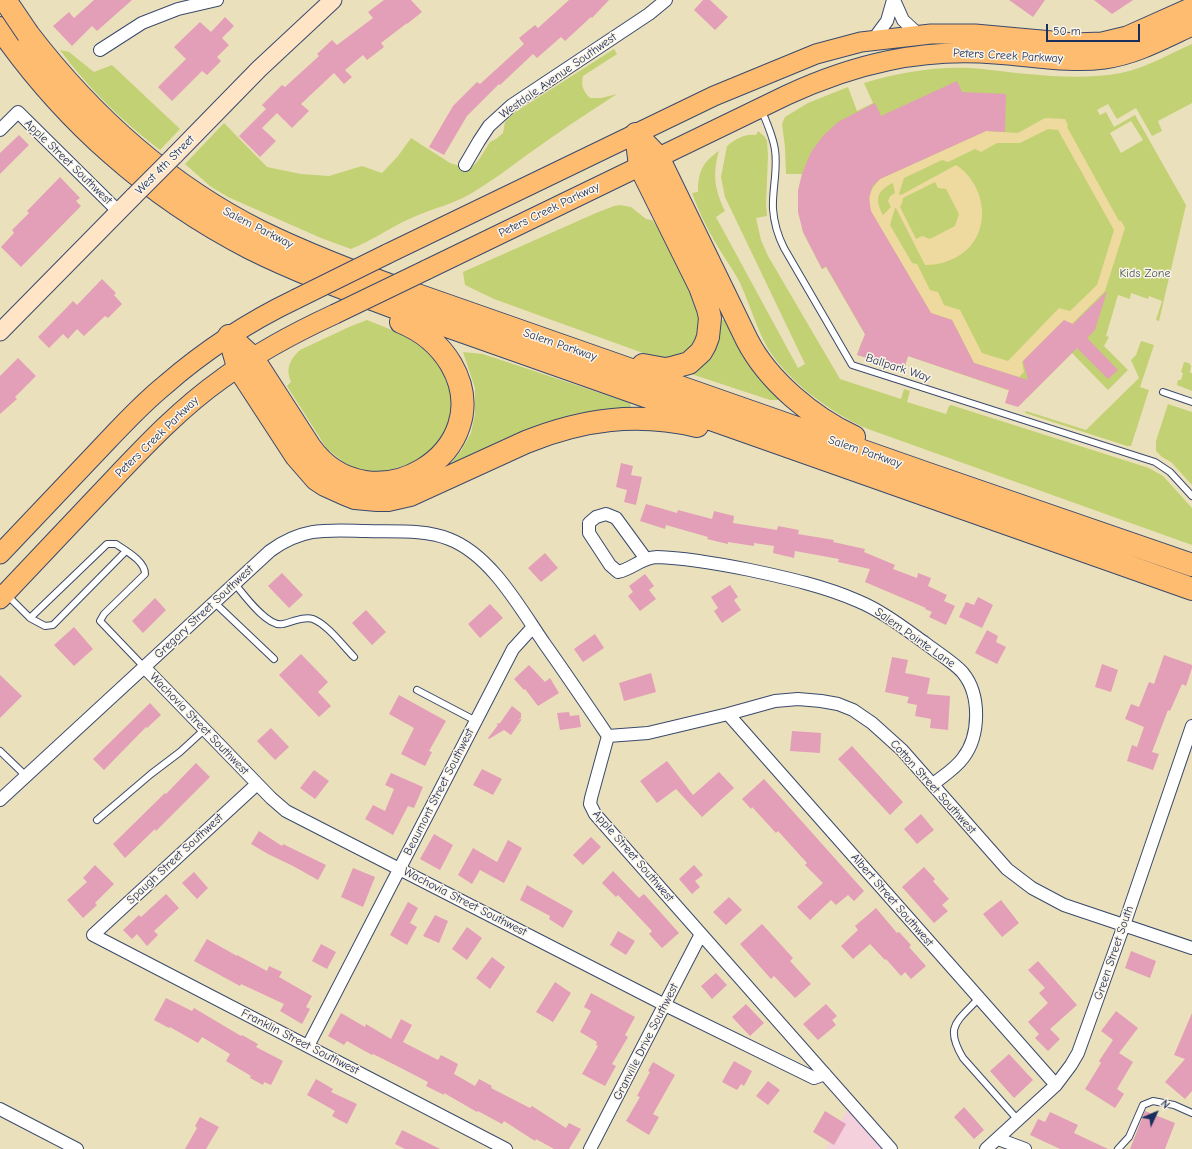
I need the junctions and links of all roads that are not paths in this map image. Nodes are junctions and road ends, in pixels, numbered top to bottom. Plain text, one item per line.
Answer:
1 (4, 0) edge
2 (11, 0) edge
3 (217, 0) edge
4 (333, 0) edge
5 (666, 0) edge
6 (894, 0) edge
7 (1192, 7) edge
8 (0, 10) edge
9 (1192, 26) edge
10 (0, 28) edge
11 (919, 35) junction
12 (873, 40) junction
13 (20, 41) junction
14 (100, 50) dead end
15 (760, 108) junction
16 (0, 130) edge
17 (636, 134) junction
18 (649, 161) junction
19 (465, 165) dead end
20 (119, 212) junction
21 (351, 292) junction
22 (0, 332) edge
23 (229, 336) junction
24 (594, 357) junction
25 (245, 362) junction
26 (1164, 392) dead end
27 (1192, 402) edge
28 (811, 455) junction
29 (931, 475) junction
30 (1192, 496) edge
31 (126, 551) junction
32 (0, 554) edge
33 (646, 559) junction
34 (1192, 565) edge
35 (234, 584) junction
36 (1192, 588) edge
37 (3, 596) edge
38 (215, 603) junction
39 (30, 618) junction
40 (533, 627) junction
41 (354, 657) dead end
42 (274, 660) dead end
43 (145, 668) junction
44 (417, 690) dead end
45 (728, 714) junction
46 (476, 721) junction
47 (1192, 726) edge
48 (204, 730) junction
49 (608, 736) junction
50 (0, 750) edge
51 (26, 776) junction
52 (257, 784) junction
53 (933, 784) junction
54 (0, 800) edge
55 (97, 820) dead end
56 (400, 869) junction
57 (1124, 925) junction
58 (701, 934) junction
59 (93, 935) joint
60 (1192, 948) edge
61 (979, 998) junction
62 (665, 1005) junction
63 (308, 1046) junction
64 (825, 1074) junction
65 (1056, 1086) junction
66 (0, 1109) edge
67 (1192, 1113) edge
68 (1018, 1120) junction
69 (998, 1139) junction
70 (77, 1149) edge
71 (506, 1149) edge
72 (590, 1149) edge
73 (891, 1149) edge
74 (986, 1149) edge
75 (1025, 1149) edge
76 (1118, 1149) edge

1 - 13 highway, Salem Parkway, bridge
2 - 8 street
3 - 14 street
4 - 20 street, West 4th Street, bridge
5 - 19 street, Westdale Avenue Southwest
6 - 11 street
6 - 12 street
7 - 11 main road, Peters Creek Parkway
9 - 15 main road, Peters Creek Parkway
10 - 13 highway, Salem Parkway
11 - 12 main road, Peters Creek Parkway
12 - 17 main road, Peters Creek Parkway
13 - 21 highway, Salem Parkway
13 - 24 highway, Salem Parkway
15 - 18 main road, Peters Creek Parkway
15 - 30 lane, Ballpark Way
16 - 20 street, Apple Street Southwest
17 - 18 highway
17 - 23 main road, Peters Creek Parkway, bridge
18 - 24 highway
18 - 25 main road, Peters Creek Parkway, bridge
18 - 29 highway
20 - 22 street, West 4th Street
21 - 25 highway
21 - 28 highway, Salem Parkway
23 - 25 highway
23 - 32 main road, Peters Creek Parkway
24 - 29 highway, Salem Parkway
25 - 28 highway
25 - 37 main road, Peters Creek Parkway
26 - 27 lane
28 - 36 highway, Salem Parkway
29 - 34 highway, Salem Parkway
31 - 39 lane
31 - 39 lane
31 - 43 lane
33 - 33 street, Salem Pointe Lane
33 - 53 street, Salem Pointe Lane
35 - 38 street, Gregory Street Southwest
35 - 40 street, Gregory Street Southwest
35 - 41 lane
37 - 39 lane
38 - 42 lane
38 - 43 street, Gregory Street Southwest
40 - 46 street, Beaumont Street Southwest
40 - 49 street
43 - 48 street, Wachovia Street Southwest
43 - 51 street, Gregory Street Southwest
44 - 46 lane
45 - 49 street, Cotton Street Southwest
45 - 53 street, Cotton Street Southwest
45 - 61 street, Albert Street Southwest
46 - 56 street, Beaumont Street Southwest
47 - 57 street, Green Street South
48 - 52 street, Wachovia Street Southwest
48 - 55 lane
49 - 58 street, Apple Street Southwest
50 - 51 lane
51 - 54 street, Gregory Street Southwest
52 - 56 street, Wachovia Street Southwest
52 - 59 street, Spaugh Street Southwest
53 - 57 street, Cotton Street Southwest
56 - 62 street, Wachovia Street Southwest
56 - 63 street, Beaumont Street Southwest
57 - 60 street, Cotton Street Southwest
57 - 65 street, Green Street South
58 - 62 street, Granville Drive Southwest
58 - 64 street, Apple Street Southwest
59 - 63 street, Franklin Street Southwest
61 - 65 street, Albert Street Southwest
61 - 68 lane
62 - 64 street, Wachovia Street Southwest
62 - 72 street, Granville Drive Southwest
63 - 71 street, Franklin Street Southwest
64 - 73 street, Apple Street Southwest
65 - 68 street, Green Street South
66 - 70 street
67 - 76 lane
68 - 69 street, Green Street South
69 - 74 street, Green Street South
69 - 75 street

